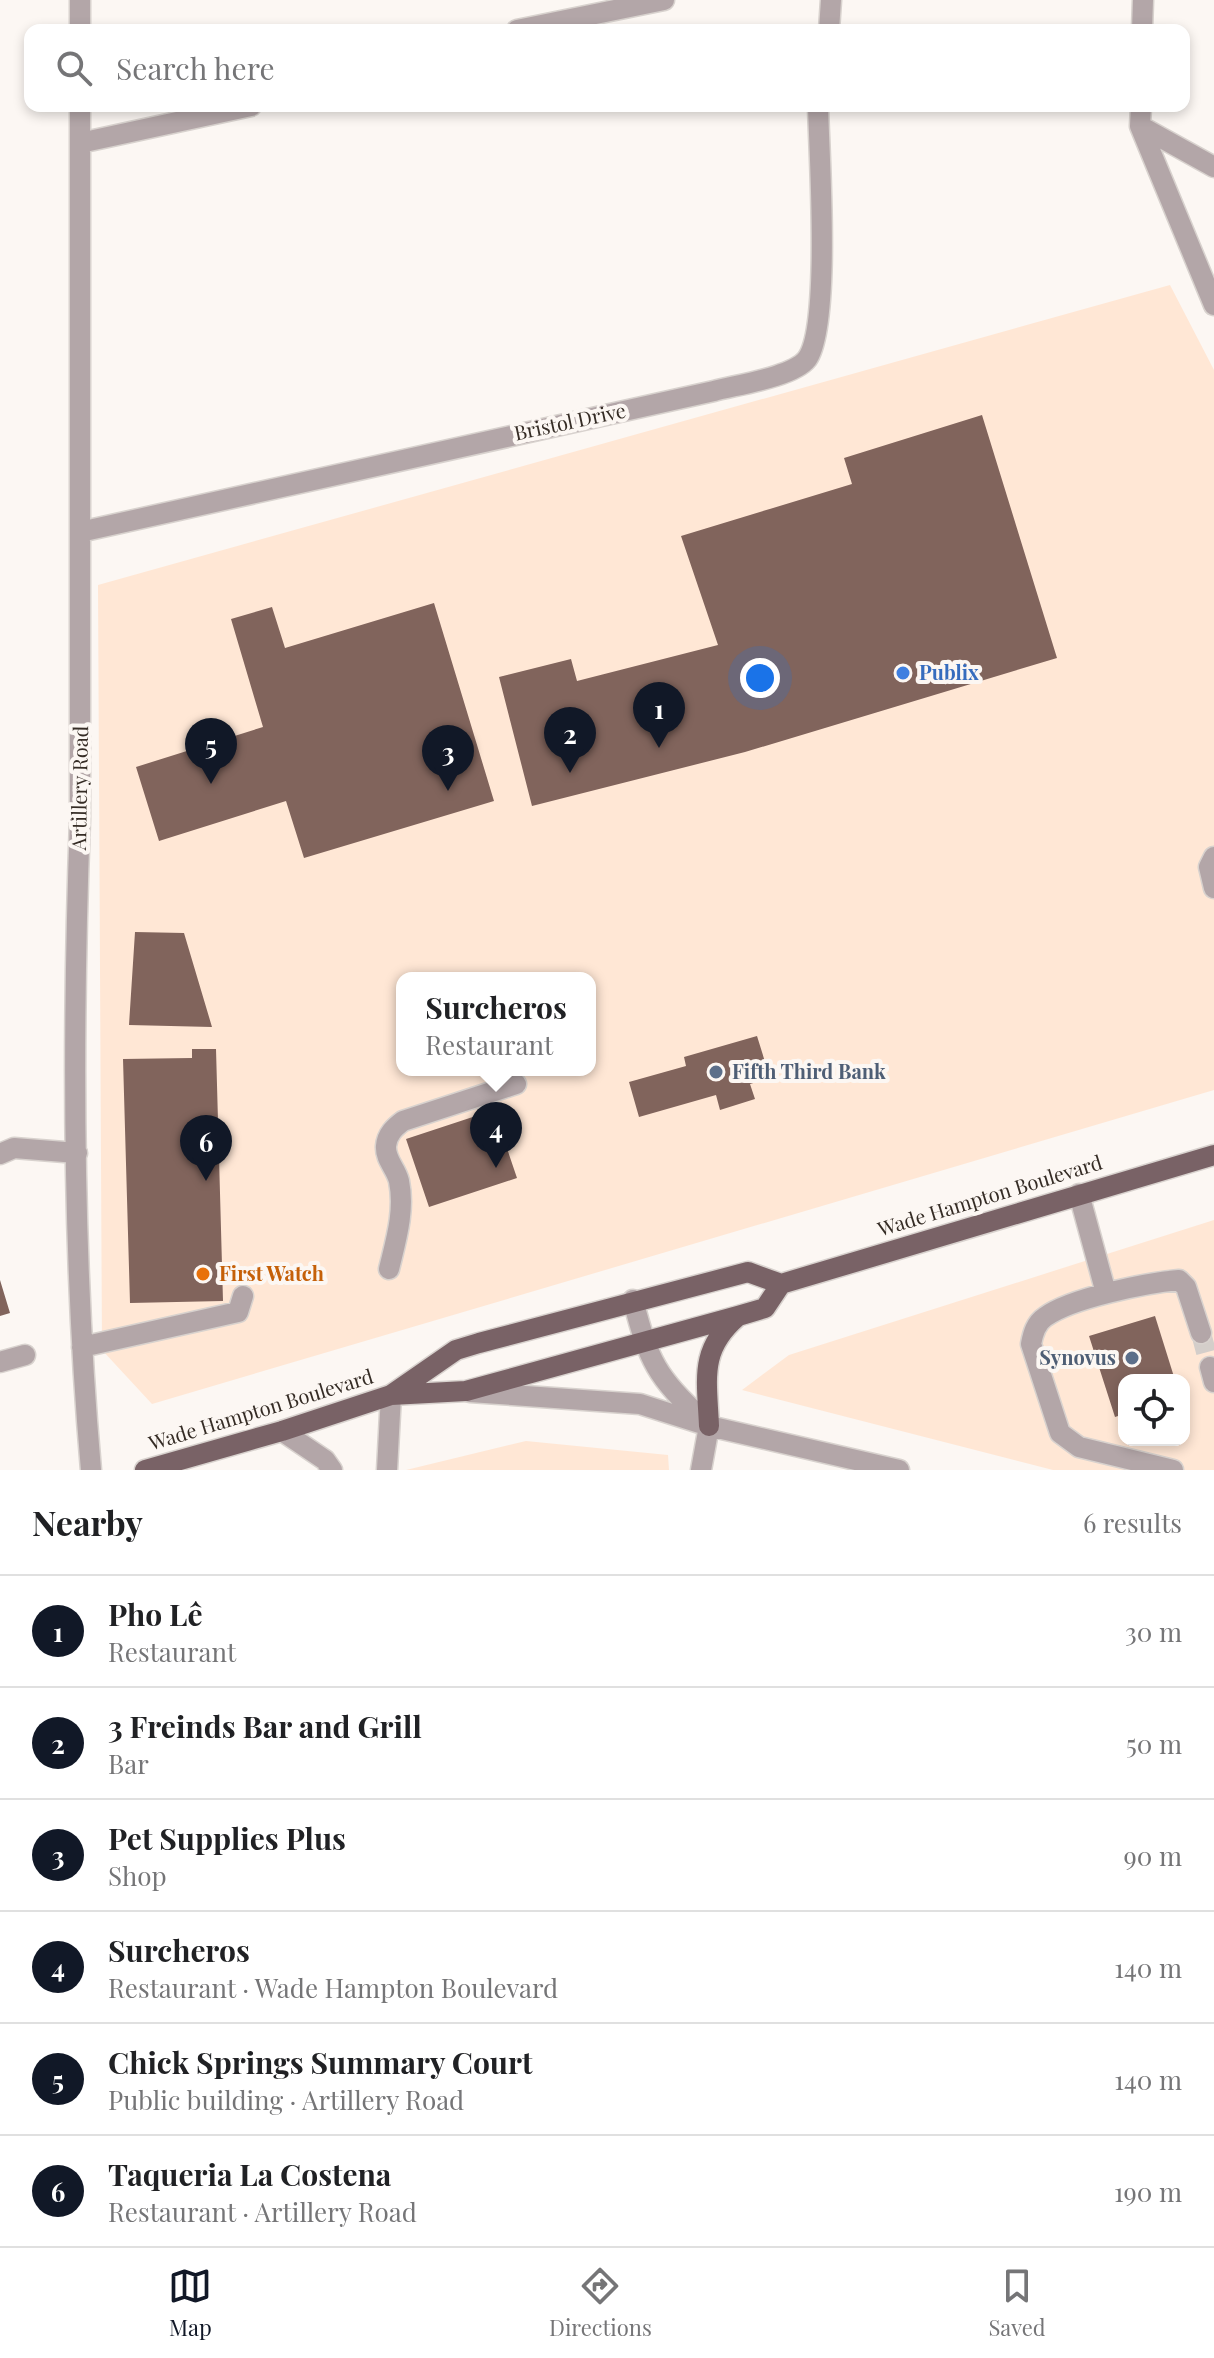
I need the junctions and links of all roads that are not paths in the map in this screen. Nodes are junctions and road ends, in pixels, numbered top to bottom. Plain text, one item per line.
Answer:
1 (80, 0) edge
2 (664, 0) edge
3 (831, 0) edge
4 (1143, 0) edge
5 (80, 24) edge
6 (546, 24) edge
7 (829, 24) edge
8 (1142, 24) edge
9 (80, 112) edge
10 (223, 112) edge
11 (818, 112) edge
12 (1140, 116) edge
13 (80, 143) junction
14 (1214, 167) edge
15 (1214, 305) edge
16 (80, 532) junction
17 (1214, 857) edge
18 (1214, 888) edge
19 (516, 1084) dead end
20 (77, 1153) junction
21 (0, 1154) edge
22 (1214, 1155) edge
23 (1079, 1194) junction
24 (389, 1269) dead end
25 (781, 1284) junction
26 (1106, 1293) junction
27 (243, 1296) dead end
28 (633, 1300) junction
29 (738, 1316) junction
30 (1201, 1333) tunnel mouth
31 (644, 1342) junction
32 (82, 1347) junction
33 (25, 1355) dead end
34 (0, 1362) edge
35 (466, 1391) junction
36 (391, 1395) junction
37 (709, 1426) junction
38 (282, 1431) junction
39 (91, 1470) edge
40 (145, 1470) edge
41 (332, 1470) edge
42 (387, 1470) edge
43 (701, 1470) edge
44 (899, 1470) edge
45 (1173, 1470) edge

1 - 5 street
2 - 6 street
3 - 7 street
4 - 8 street
9 - 13 street, Artillery Road
10 - 13 street
11 - 16 street, Bristol Drive
12 - 14 street
12 - 15 street
13 - 16 street, Artillery Road
16 - 20 street, Artillery Road
17 - 18 street
19 - 24 street
20 - 21 street
20 - 32 street, Artillery Road
22 - 23 main road, Wade Hampton Boulevard
23 - 25 main road, Wade Hampton Boulevard
23 - 26 street
25 - 28 main road, Wade Hampton Boulevard
25 - 29 main road, Wade Hampton Boulevard
26 - 30 street
26 - 45 street
27 - 32 street
28 - 31 street
28 - 36 main road, Wade Hampton Boulevard
29 - 31 main road, Wade Hampton Boulevard
29 - 37 main road
31 - 35 main road, Wade Hampton Boulevard
31 - 37 street
32 - 39 street, Artillery Road
33 - 34 street
35 - 36 main road, Wade Hampton Boulevard
35 - 37 street
36 - 38 main road, Wade Hampton Boulevard
36 - 42 street
37 - 43 street
37 - 44 street
38 - 40 main road, Wade Hampton Boulevard
38 - 41 street

